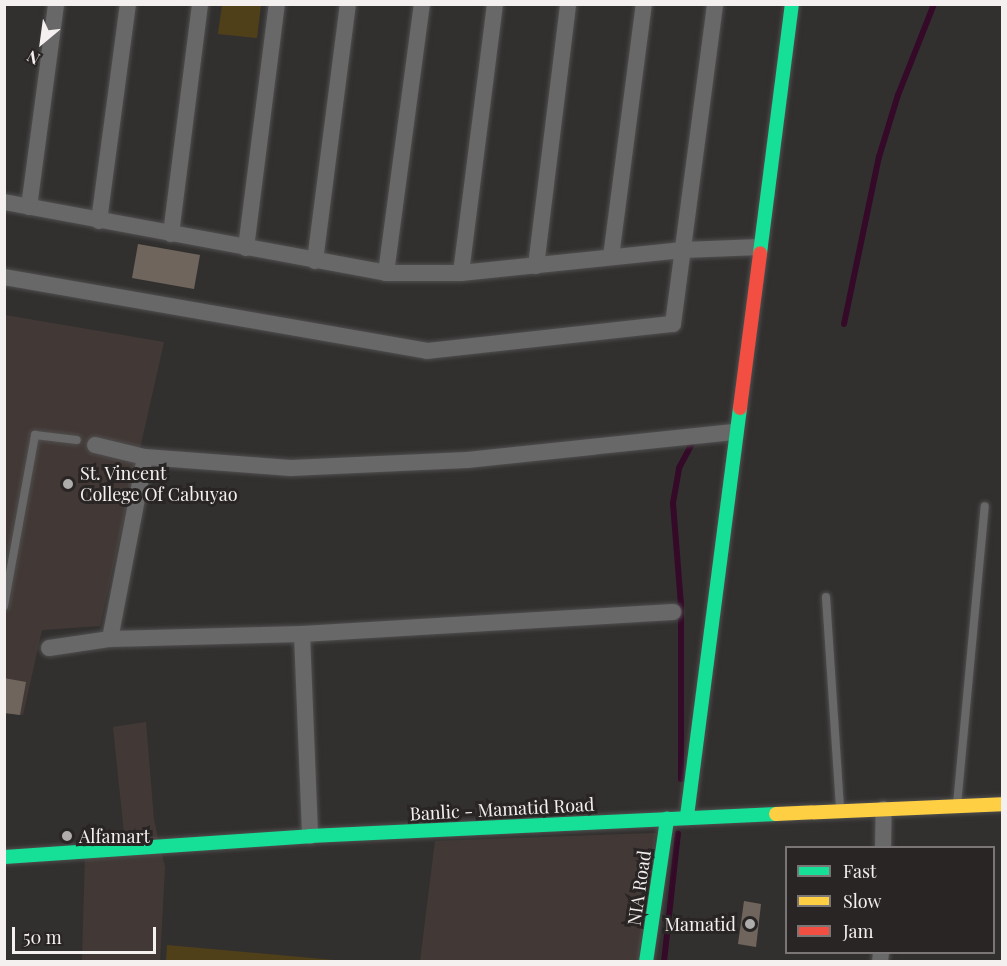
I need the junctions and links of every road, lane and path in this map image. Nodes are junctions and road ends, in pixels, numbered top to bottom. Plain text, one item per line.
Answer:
1 (56, 4) edge
2 (128, 4) edge
3 (200, 4) edge
4 (277, 4) edge
5 (348, 4) edge
6 (422, 4) edge
7 (495, 4) edge
8 (568, 4) edge
9 (644, 4) edge
10 (715, 4) edge
11 (792, 4) edge
12 (4, 202) edge
13 (28, 207) junction
14 (99, 221) junction
15 (171, 234) junction
16 (760, 247) junction
17 (246, 248) junction
18 (683, 250) junction
19 (611, 257) junction
20 (315, 261) junction
21 (536, 266) junction
22 (386, 273) junction
23 (461, 273) junction
24 (4, 277) edge
25 (734, 432) junction
26 (77, 440) dead end
27 (95, 446) dead end
28 (145, 457) junction
29 (985, 506) dead end
30 (8, 569) edge
31 (826, 597) dead end
32 (4, 606) edge
33 (673, 612) dead end
34 (302, 634) junction
35 (110, 639) junction
36 (48, 648) dead end
37 (1002, 804) edge
38 (957, 806) junction
39 (884, 809) junction
40 (840, 811) junction
41 (687, 816) junction
42 (666, 819) junction
43 (310, 836) junction
44 (883, 846) edge
45 (4, 857) edge
46 (646, 962) edge

1 - 13 street
2 - 14 street
3 - 15 street
4 - 17 street
5 - 20 street
6 - 22 street
7 - 23 street
8 - 21 street
9 - 19 street
10 - 18 street
11 - 16 main road
12 - 13 street
13 - 14 street
14 - 15 street
15 - 17 street
16 - 18 street
16 - 25 main road
17 - 20 street
18 - 19 street
18 - 24 street
19 - 21 street
20 - 22 street
21 - 23 street
22 - 23 street
25 - 28 street
25 - 41 main road
26 - 30 lane
27 - 28 street
28 - 35 street
29 - 38 lane
30 - 32 lane
31 - 40 lane
33 - 34 street
34 - 35 street
34 - 43 street
35 - 36 street
37 - 38 main road, Banlic - Mamatid Road
38 - 39 main road, Banlic - Mamatid Road
39 - 40 main road, Banlic - Mamatid Road
39 - 44 street
40 - 41 main road, Banlic - Mamatid Road
41 - 42 main road, Banlic - Mamatid Road
42 - 43 main road, Banlic - Mamatid Road
42 - 46 main road, NIA Road
43 - 45 main road, Banlic - Mamatid Road

